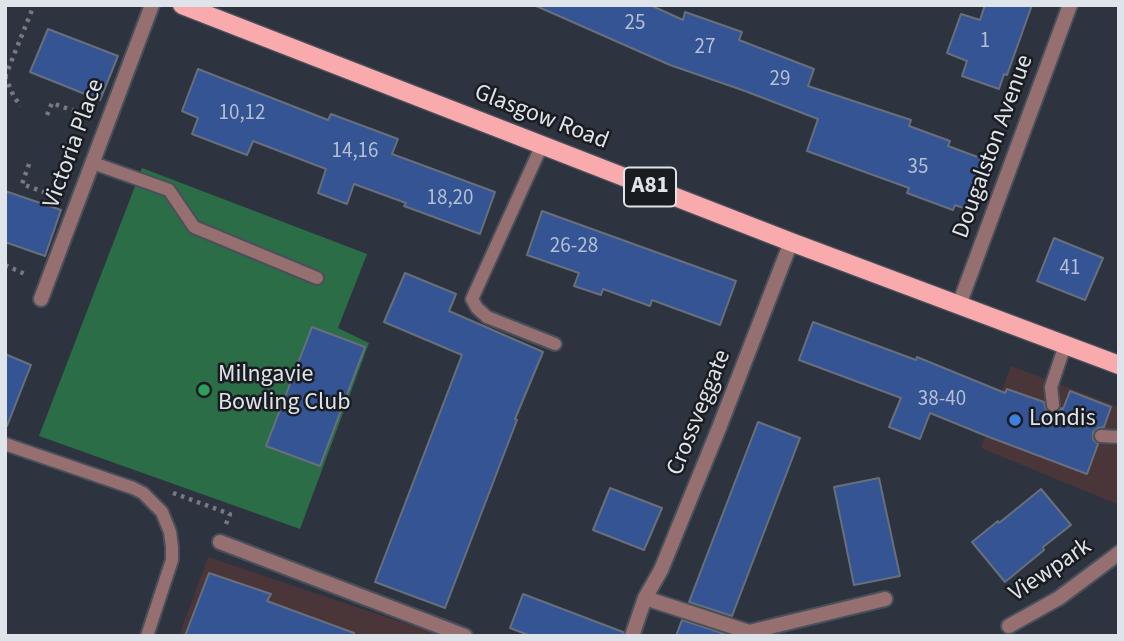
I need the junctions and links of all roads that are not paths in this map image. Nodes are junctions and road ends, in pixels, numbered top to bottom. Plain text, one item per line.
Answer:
1 (152, 5) edge
2 (182, 5) edge
3 (1070, 5) edge
4 (542, 145) junction
5 (93, 163) junction
6 (791, 242) junction
7 (317, 278) dead end
8 (41, 299) dead end
9 (959, 305) junction
10 (555, 344) dead end
11 (1065, 345) junction
12 (1119, 365) edge
13 (1053, 405) dead end
14 (1101, 436) dead end
15 (1119, 437) edge
16 (5, 444) edge
17 (220, 542) road end
18 (1119, 553) edge
19 (645, 598) junction
20 (885, 599) dead end
21 (1009, 626) dead end
22 (147, 636) edge
23 (465, 636) edge
24 (632, 636) edge

1 - 5 street, Victoria Place
2 - 4 main road, Glasgow Road / A81
3 - 9 street, Dougalston Avenue
4 - 6 main road, Glasgow Road / A81
4 - 10 lane
5 - 7 lane
5 - 8 street, Victoria Place
6 - 9 main road, Glasgow Road / A81
6 - 19 street, Crossveggate
9 - 11 main road, Glasgow Road / A81
11 - 12 main road, Glasgow Road / A81
11 - 13 lane
14 - 15 lane
16 - 22 lane
17 - 23 street
18 - 21 street, Viewpark
19 - 20 street
19 - 24 street, Crossveggate

